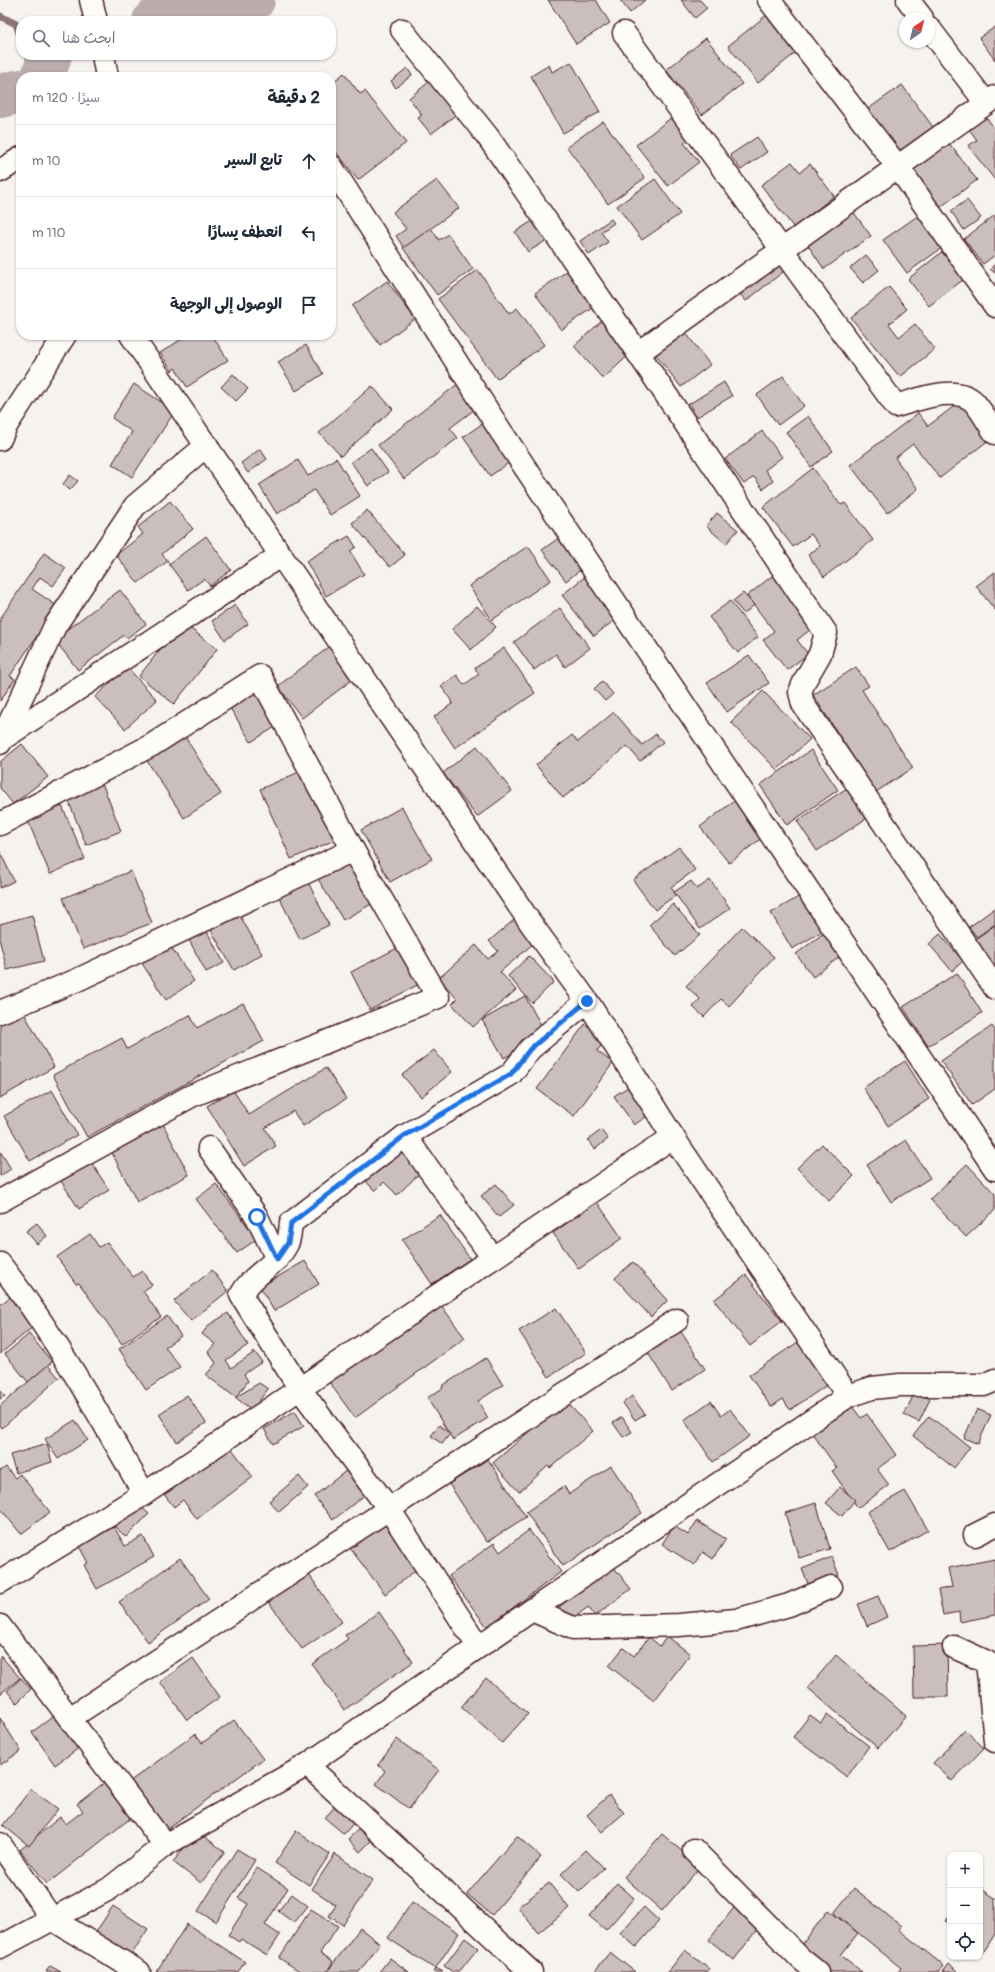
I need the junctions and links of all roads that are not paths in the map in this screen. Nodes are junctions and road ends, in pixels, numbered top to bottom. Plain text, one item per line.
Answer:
1 (91, 0) edge
2 (769, 0) edge
3 (908, 0) edge
4 (917, 12) edge
5 (95, 16) edge
6 (402, 30) dead end
7 (624, 34) dead end
8 (935, 35) edge
9 (104, 60) edge
10 (106, 72) edge
11 (990, 100) edge
12 (898, 167) junction
13 (336, 174) edge
14 (782, 251) junction
15 (995, 306) edge
16 (62, 340) edge
17 (134, 340) edge
18 (638, 353) junction
19 (2, 430) edge
20 (995, 433) edge
21 (207, 445) junction
22 (281, 555) junction
23 (1, 741) edge
24 (0, 824) edge
25 (353, 850) junction
26 (995, 988) edge
27 (587, 1001) junction
28 (0, 1012) edge
29 (404, 1136) junction
30 (673, 1137) junction
31 (209, 1148) dead end
32 (995, 1169) edge
33 (0, 1201) edge
34 (493, 1258) junction
35 (277, 1259) junction
36 (0, 1264) edge
37 (677, 1320) dead end
38 (991, 1386) edge
39 (300, 1389) junction
40 (848, 1396) junction
41 (144, 1494) junction
42 (389, 1509) junction
43 (995, 1525) edge
44 (975, 1535) dead end
45 (0, 1582) edge
46 (831, 1587) dead end
47 (532, 1610) junction
48 (0, 1626) edge
49 (478, 1646) junction
50 (954, 1647) dead end
51 (70, 1718) junction
52 (995, 1741) edge
53 (307, 1765) junction
54 (0, 1844) edge
55 (165, 1845) junction
56 (694, 1850) dead end
57 (52, 1919) junction
58 (0, 1947) edge
59 (139, 1972) edge
60 (531, 1972) edge
61 (817, 1972) edge

1 - 5 street
2 - 12 street
3 - 4 street
6 - 18 street
7 - 14 street
8 - 11 street
9 - 10 street
11 - 12 street
12 - 14 street
12 - 15 street
13 - 32 street
14 - 18 street
14 - 20 street
16 - 19 street
17 - 21 street
18 - 26 street
21 - 22 street
21 - 23 street
22 - 23 street
22 - 27 street
24 - 25 street
25 - 28 street
25 - 33 street
27 - 29 street
27 - 30 street
29 - 34 street
29 - 35 street
30 - 34 street
30 - 40 street
31 - 35 street
34 - 39 street
35 - 39 street
36 - 41 street
37 - 42 street
38 - 40 street
39 - 41 street
39 - 42 street
40 - 47 street
41 - 45 street
42 - 49 street
42 - 51 street
43 - 44 street
46 - 47 street
47 - 49 street
48 - 51 street
49 - 53 street
50 - 52 street
51 - 55 street
53 - 55 street
53 - 60 street
54 - 57 street
55 - 57 street
56 - 61 street
57 - 58 street
57 - 59 street

